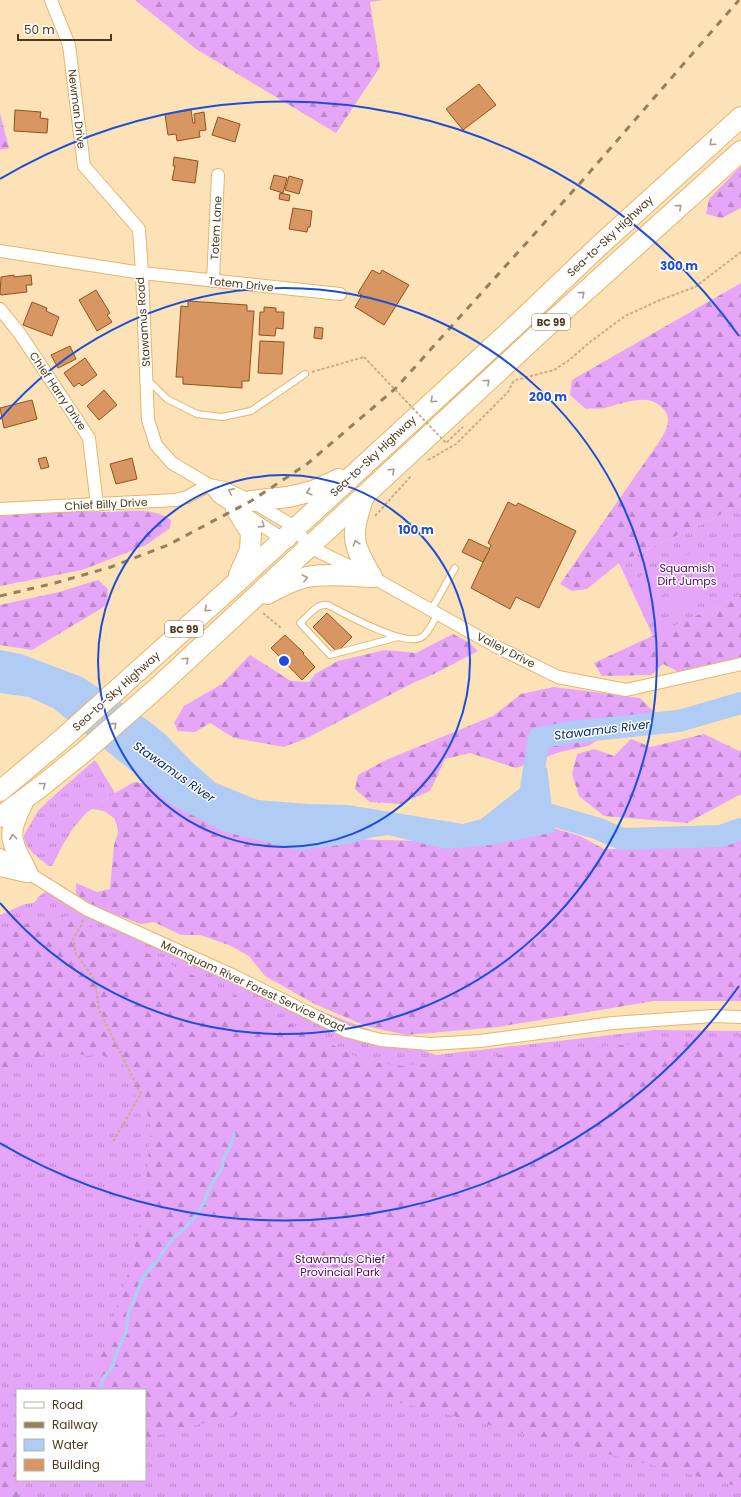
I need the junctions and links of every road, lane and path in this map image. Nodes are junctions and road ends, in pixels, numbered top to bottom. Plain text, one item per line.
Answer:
1 (51, 0) edge
2 (741, 117) edge
3 (741, 151) edge
4 (218, 175) dead end
5 (0, 250) edge
6 (741, 252) edge
7 (142, 273) junction
8 (213, 281) junction
9 (340, 294) dead end
10 (0, 309) edge
11 (305, 374) joint
12 (146, 379) junction
13 (463, 427) dead end
14 (425, 462) dead end
15 (357, 470) junction
16 (413, 473) dead end
17 (209, 485) junction
18 (363, 497) junction
19 (97, 505) junction
20 (244, 505) junction
21 (0, 509) edge
22 (376, 515) dead end
23 (289, 533) junction
24 (309, 547) junction
25 (455, 568) dead end
26 (372, 578) junction
27 (236, 583) junction
28 (254, 609) junction
29 (434, 612) junction
30 (281, 628) dead end
31 (398, 637) junction
32 (741, 664) edge
33 (42, 757) junction
34 (0, 776) edge
35 (0, 791) edge
36 (24, 799) junction
37 (0, 817) edge
38 (0, 855) edge
39 (0, 866) edge
40 (27, 872) junction
41 (86, 909) junction
42 (741, 1017) edge
43 (112, 1143) dead end

1 - 7 street, Newman Drive
2 -> 15 highway, Sea-to-Sky Highway / BC 99
18 -> 3 highway, BC 99
4 - 8 street, Totem Lane
5 - 7 street, Stawamus Road
6 - 14 path
7 - 8 street, Totem Drive
7 - 12 street, Stawamus Road
8 - 9 street, Totem Drive
10 - 19 street, Chief Harry Drive
11 - 12 lane
11 - 13 path, bridge
12 - 17 street, Stawamus Road
15 -> 20 highway
15 - 23 highway, Sea-to-Sky Highway / BC 99
16 - 22 path
17 - 19 street, Chief Billy Drive
20 -> 17 street, Stawamus Road
17 - 20 street, Stawamus Road
18 - 24 highway, BC 99
26 -> 18 highway
19 - 21 street, Chief Billy Drive
20 -> 23 street, Stawamus Road
20 - 23 street, Stawamus Road
20 - 27 highway
23 - 24 street, Valley Drive
23 - 24 street, Stawamus Road
23 - 27 highway, Sea-to-Sky Highway / BC 99
24 - 26 street, Valley Drive
24 - 28 highway, BC 99
25 - 29 lane
28 -> 26 highway
26 - 29 street, Valley Drive
27 -> 33 highway, Sea-to-Sky Highway / BC 99
28 - 30 path
36 -> 28 highway, BC 99
29 - 31 lane
29 - 32 street, Valley Drive
31 - 31 lane
33 - 34 highway
33 - 35 highway, Sea-to-Sky Highway / BC 99
36 - 37 highway, BC 99
40 -> 36 highway
38 - 40 street, Mamquam River Forest Service Road
39 - 40 highway
40 - 41 street, Mamquam River Forest Service Road
41 - 42 street, Mamquam River Forest Service Road
41 - 43 path

